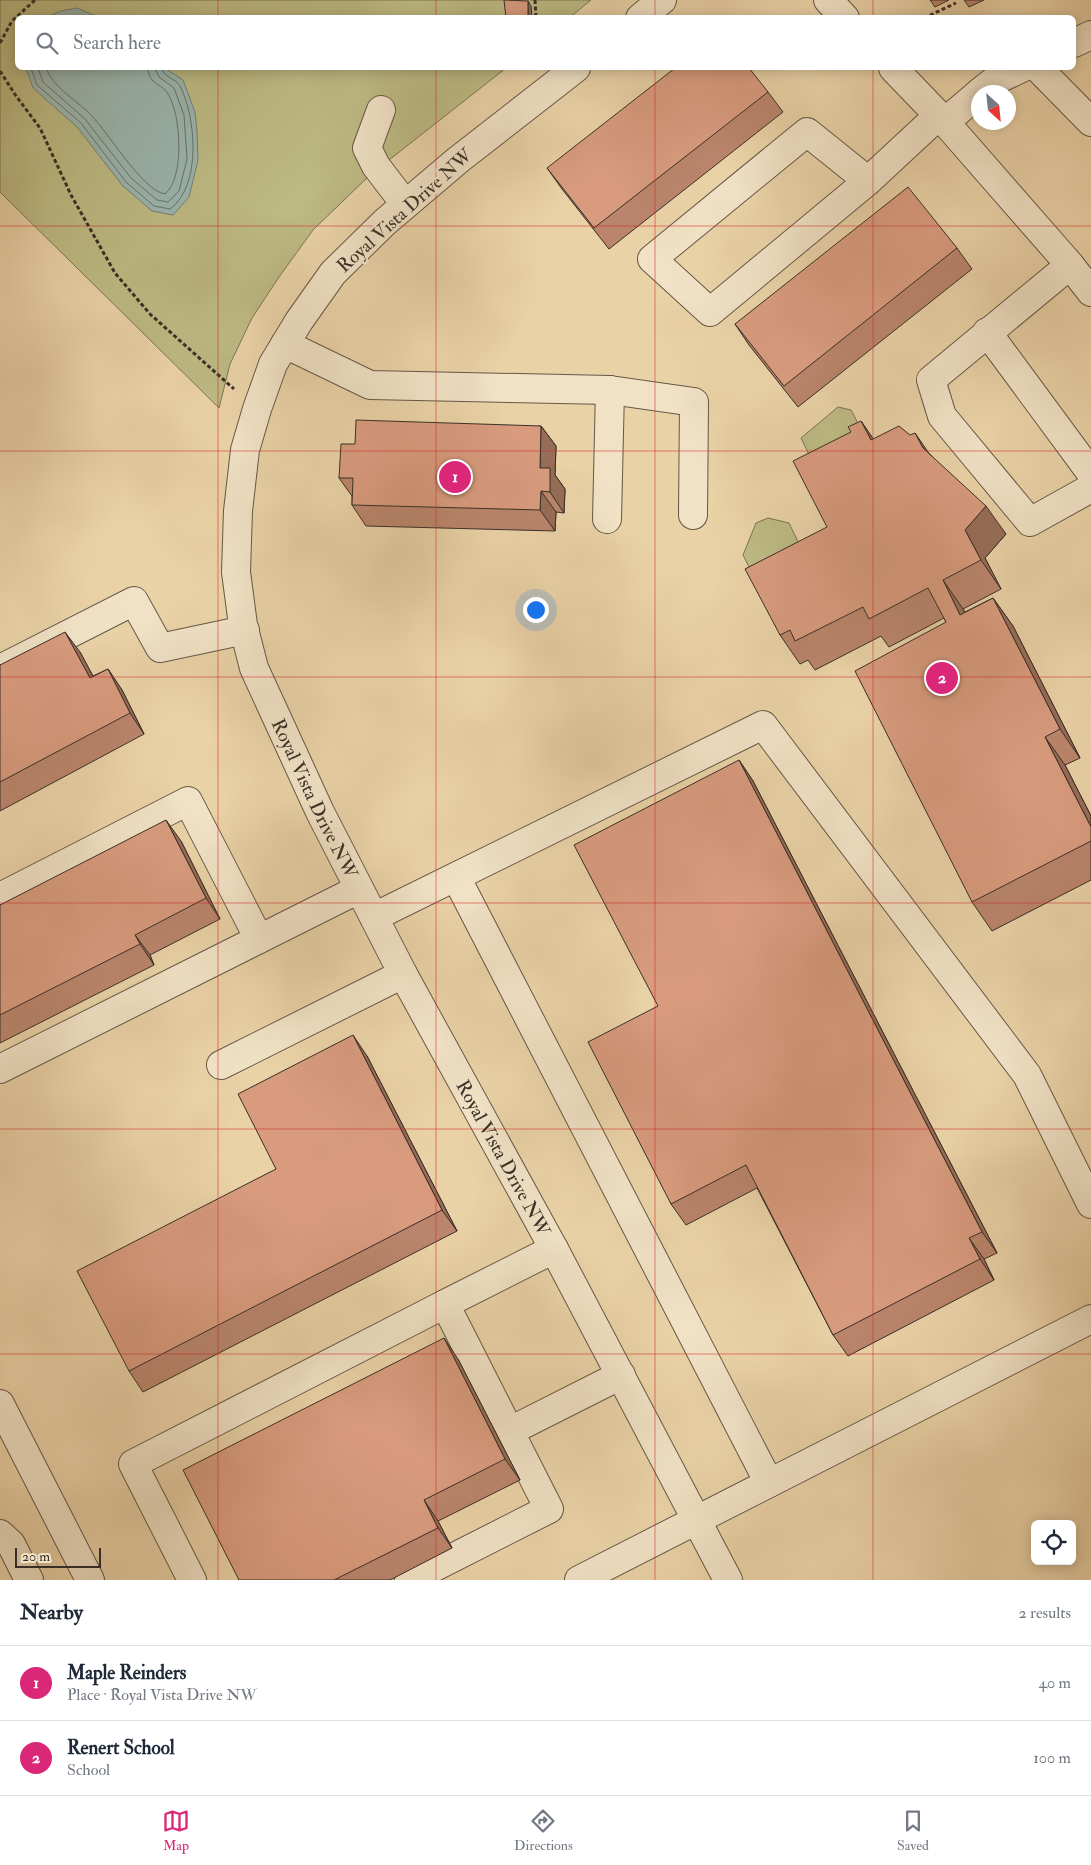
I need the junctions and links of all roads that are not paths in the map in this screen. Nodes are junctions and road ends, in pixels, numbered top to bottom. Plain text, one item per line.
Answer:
1 (662, 0) edge
2 (828, 0) edge
3 (644, 15) edge
4 (842, 15) edge
5 (1091, 35) edge
6 (1076, 42) edge
7 (573, 70) edge
8 (895, 70) edge
9 (1018, 70) edge
10 (1040, 70) edge
11 (989, 85) edge
12 (971, 99) edge
13 (381, 110) dead end
14 (942, 119) junction
15 (1091, 122) edge
16 (868, 182) junction
17 (405, 204) junction
18 (1070, 265) junction
19 (1091, 292) edge
20 (987, 332) junction
21 (285, 344) junction
22 (610, 390) junction
23 (1091, 473) edge
24 (1091, 488) edge
25 (693, 515) dead end
26 (607, 519) dead end
27 (245, 630) junction
28 (0, 669) edge
29 (456, 877) junction
30 (359, 889) junction
31 (0, 897) edge
32 (374, 917) junction
33 (259, 939) junction
34 (403, 974) junction
35 (221, 1065) dead end
36 (0, 1069) edge
37 (1091, 1204) edge
38 (554, 1249) junction
39 (445, 1304) junction
40 (1091, 1319) edge
41 (621, 1375) junction
42 (0, 1404) edge
43 (510, 1431) junction
44 (769, 1483) junction
45 (696, 1519) junction
46 (0, 1534) edge
47 (622, 1570) edge
48 (29, 1580) edge
49 (90, 1580) edge
50 (192, 1580) edge
51 (409, 1580) edge
52 (579, 1580) edge
53 (728, 1580) edge

1 - 3 street
2 - 4 street
5 - 6 street
7 - 17 street, Royal Vista Drive NW
8 - 14 street
9 - 11 street
10 - 15 street
12 - 14 street
13 - 17 street
14 - 16 street
14 - 18 street
16 - 16 street
17 - 21 street, Royal Vista Drive NW
18 - 19 street
18 - 20 street
20 - 23 street
20 - 24 street
21 - 22 street
21 - 27 street, Royal Vista Drive NW
22 - 25 street
22 - 26 street
27 - 28 street
27 - 30 street, Royal Vista Drive NW
29 - 32 street
29 - 37 street
29 - 44 street
30 - 32 street, Royal Vista Drive NW
30 - 33 street
31 - 33 street
32 - 34 street, Royal Vista Drive NW
33 - 36 street
34 - 35 street
34 - 38 street, Royal Vista Drive NW
38 - 39 street
38 - 41 street, Royal Vista Drive NW
39 - 43 street
39 - 50 street
40 - 44 street
41 - 43 street
41 - 45 street, Royal Vista Drive NW
42 - 49 street
43 - 51 street
44 - 45 street
45 - 47 street
45 - 53 street, Royal Vista Drive NW
46 - 48 street
47 - 52 street

